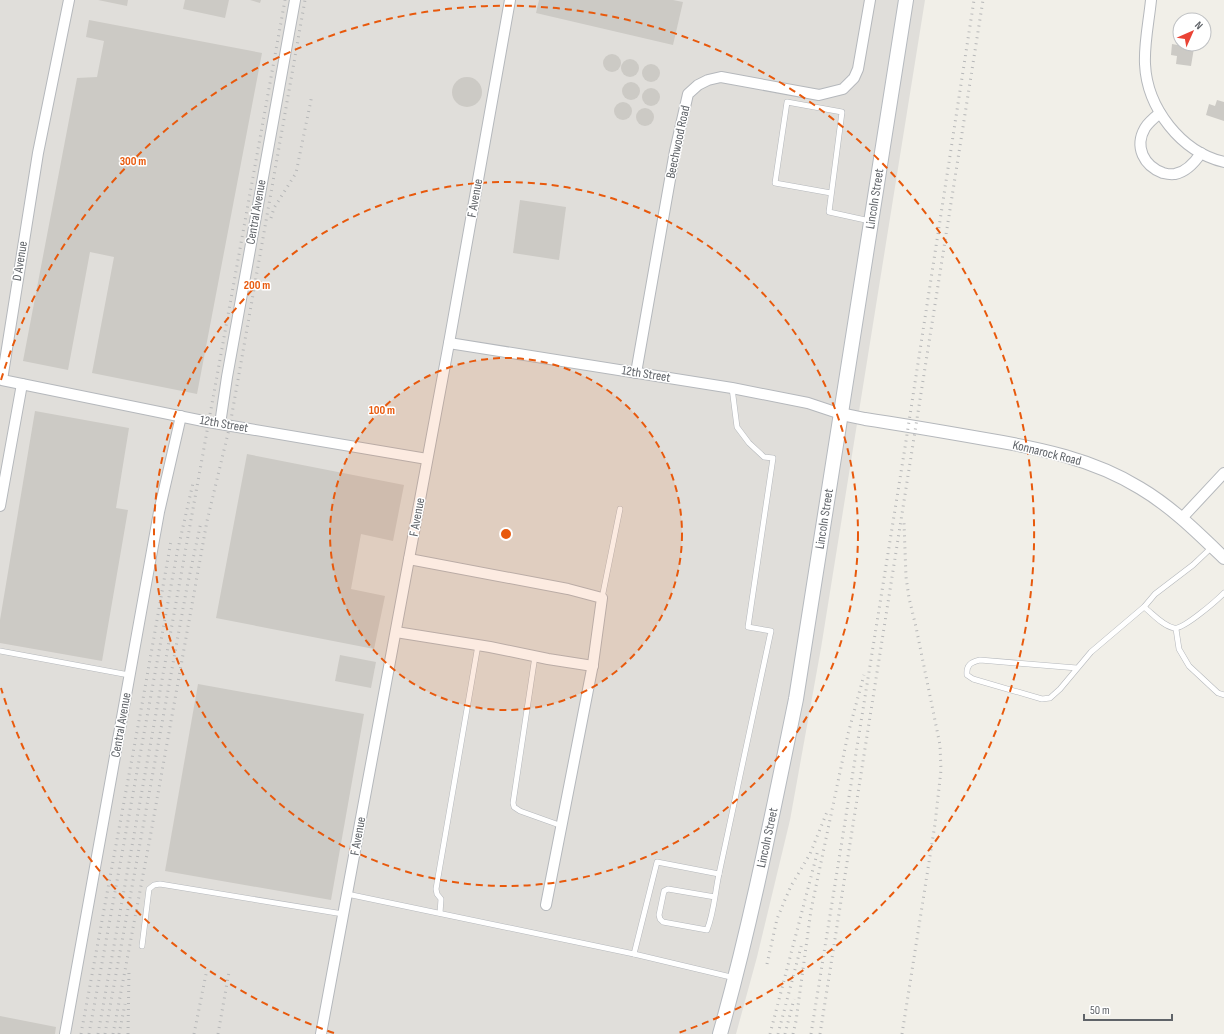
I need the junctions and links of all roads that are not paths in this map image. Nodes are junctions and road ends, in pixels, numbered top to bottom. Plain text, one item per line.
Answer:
1 (70, 0) edge
2 (295, 0) edge
3 (510, 0) edge
4 (870, 0) edge
5 (906, 0) edge
6 (1151, 0) edge
7 (1160, 112) junction
8 (1201, 153) junction
9 (1224, 162) edge
10 (831, 193) junction
11 (871, 221) junction
12 (449, 343) junction
13 (636, 373) junction
14 (22, 384) junction
15 (732, 388) junction
16 (841, 414) junction
17 (181, 416) junction
18 (220, 424) junction
19 (427, 459) junction
20 (1224, 473) edge
21 (0, 506) edge
22 (620, 509) dead end
23 (1182, 518) junction
24 (1212, 546) junction
25 (1224, 558) edge
26 (409, 559) junction
27 (1224, 593) edge
28 (602, 598) junction
29 (1144, 607) junction
30 (1176, 629) junction
31 (396, 632) junction
32 (478, 645) junction
33 (0, 651) edge
34 (535, 656) junction
35 (593, 666) junction
36 (1077, 668) junction
37 (130, 675) junction
38 (1224, 695) edge
39 (562, 826) junction
40 (719, 874) junction
41 (347, 894) junction
42 (715, 897) junction
43 (546, 905) dead end
44 (440, 913) junction
45 (344, 914) junction
46 (142, 946) dead end
47 (634, 954) junction
48 (736, 978) junction
49 (65, 1034) edge
50 (321, 1034) edge
51 (720, 1034) edge

1 - 14 street, D Avenue
2 - 18 street, Central Avenue
3 - 12 street, F Avenue
4 - 13 street, Beechwood Road
5 - 11 main road, Lincoln Street
6 - 7 street
7 - 8 street
7 - 8 street
8 - 9 street
10 - 10 lane
10 - 11 lane
11 - 16 main road, Lincoln Street
12 - 13 street, 12th Street
12 - 19 street, F Avenue
13 - 15 street, 12th Street
14 - 17 street, 12th Street
14 - 21 street
15 - 16 street, 12th Street
15 - 40 lane
16 - 23 street, Konnarock Road
16 - 48 main road, Lincoln Street
17 - 18 street, 12th Street
17 - 37 street, Central Avenue
18 - 19 street, 12th Street
19 - 26 street, F Avenue
20 - 23 street
22 - 28 lane
23 - 24 street, Konnarock Road
24 - 25 street, Konnarock Road
24 - 29 lane
26 - 28 street
26 - 31 street, F Avenue
27 - 30 lane
28 - 35 street
29 - 30 lane
29 - 36 lane
30 - 38 lane
31 - 32 street
31 - 41 street, F Avenue
32 - 34 street
32 - 44 lane
33 - 37 lane
34 - 35 street
34 - 39 lane
35 - 39 street
36 - 36 lane
37 - 49 street, Central Avenue
39 - 43 street
40 - 42 lane
40 - 47 lane
41 - 44 lane
41 - 45 street, F Avenue
42 - 42 lane
44 - 47 lane
45 - 46 lane
45 - 50 street, F Avenue
47 - 48 lane
48 - 51 main road, Lincoln Street

